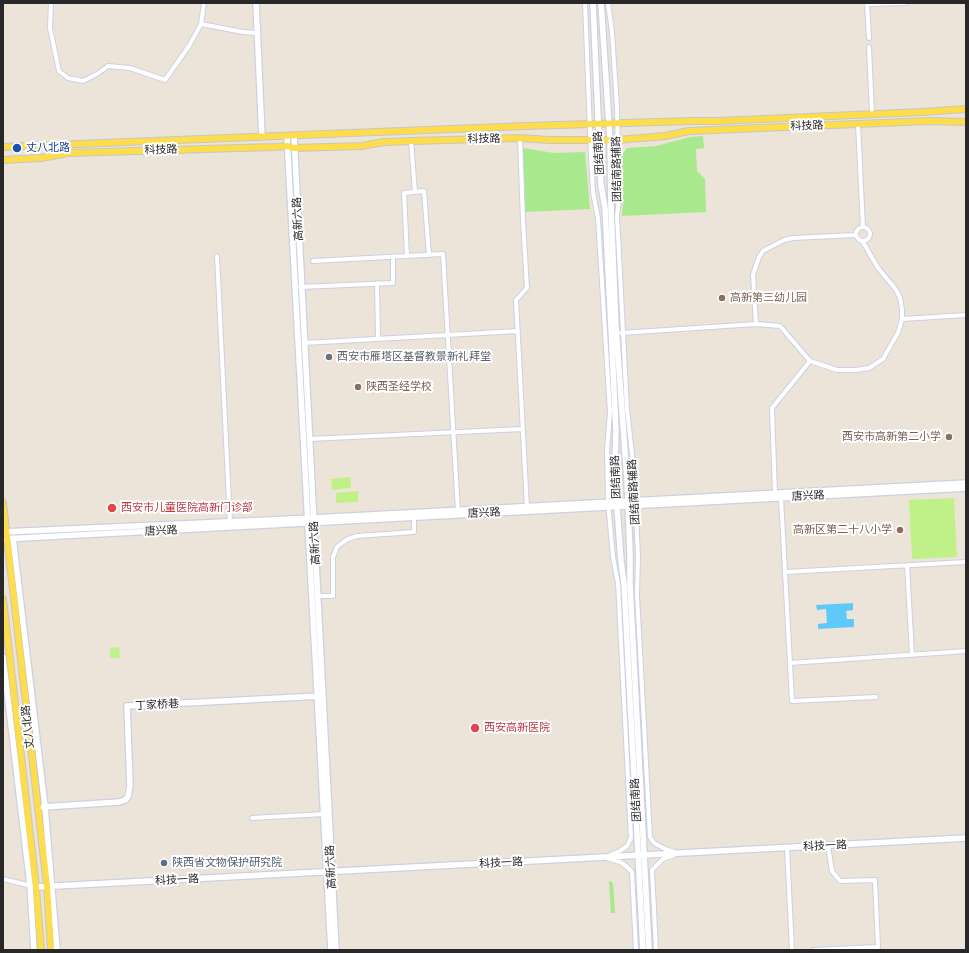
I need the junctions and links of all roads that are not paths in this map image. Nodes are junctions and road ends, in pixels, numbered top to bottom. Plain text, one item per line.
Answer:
1 (51, 3) edge
2 (204, 3) edge
3 (256, 3) edge
4 (586, 3) edge
5 (593, 3) edge
6 (601, 3) edge
7 (608, 3) edge
8 (905, 3) edge
9 (867, 4) edge
10 (201, 24) junction
11 (257, 33) junction
12 (869, 38) dead end
13 (869, 47) dead end
14 (966, 109) edge
15 (872, 114) junction
16 (966, 122) edge
17 (589, 124) junction
18 (598, 124) junction
19 (609, 124) junction
20 (617, 124) junction
21 (858, 124) junction
22 (290, 136) junction
23 (262, 137) junction
24 (520, 138) junction
25 (590, 140) junction
26 (599, 140) junction
27 (610, 140) junction
28 (617, 140) junction
29 (411, 141) junction
30 (3, 147) edge
31 (291, 147) junction
32 (3, 160) edge
33 (415, 192) junction
34 (863, 227) junction
35 (855, 235) junction
36 (863, 242) junction
37 (429, 255) junction
38 (217, 256) dead end
39 (408, 256) junction
40 (393, 257) junction
41 (313, 261) dead end
42 (377, 283) junction
43 (298, 287) junction
44 (966, 315) edge
45 (902, 319) junction
46 (756, 324) junction
47 (518, 331) junction
48 (620, 333) junction
49 (447, 335) junction
50 (378, 339) junction
51 (304, 343) junction
52 (810, 362) junction
53 (523, 429) junction
54 (452, 433) junction
55 (309, 439) junction
56 (966, 483) edge
57 (966, 488) edge
58 (777, 496) junction
59 (3, 503) edge
60 (628, 503) junction
61 (635, 503) junction
62 (609, 504) junction
63 (617, 504) junction
64 (527, 508) junction
65 (458, 512) junction
66 (414, 517) junction
67 (311, 520) junction
68 (230, 522) junction
69 (6, 536) edge
70 (966, 562) edge
71 (907, 565) junction
72 (785, 572) junction
73 (318, 596) junction
74 (3, 599) edge
75 (966, 651) edge
76 (912, 654) junction
77 (3, 657) edge
78 (790, 663) junction
79 (320, 696) junction
80 (876, 696) dead end
81 (38, 807) junction
82 (45, 807) junction
83 (324, 814) junction
84 (252, 818) dead end
85 (966, 838) edge
86 (828, 846) junction
87 (787, 848) junction
88 (678, 853) junction
89 (641, 855) junction
90 (606, 857) junction
91 (329, 872) junction
92 (3, 879) edge
93 (33, 886) junction
94 (49, 886) junction
95 (34, 950) edge
96 (41, 950) edge
97 (51, 950) edge
98 (57, 950) edge
99 (331, 950) edge
100 (336, 950) edge
101 (636, 950) edge
102 (644, 950) edge
103 (649, 950) edge
104 (656, 950) edge
105 (792, 950) edge
106 (814, 950) edge

1 - 10 street
2 - 10 street
3 - 11 street
4 - 17 street, 团结南路辅路
5 - 18 street, 团结南路
6 - 19 street, 团结南路
7 - 20 street, 团结南路辅路
8 - 9 street
9 - 12 street
10 - 11 street
11 - 23 street
13 - 15 street
14 - 15 main road, 科技路
15 - 20 main road, 科技路
16 - 21 main road, 科技路
17 - 18 main road, 科技路
17 - 22 main road, 科技路
17 - 25 street, 团结南路辅路
18 - 19 main road, 科技路
18 - 26 street, 团结南路
19 - 20 main road, 科技路
19 - 27 street, 团结南路
20 - 28 street, 团结南路辅路
21 - 28 main road, 科技路
21 - 34 street
22 - 23 main road, 科技路
22 - 31 street, 高新六路
23 - 30 main road, 科技路
24 - 25 main road, 科技路
24 - 29 main road, 科技路
24 - 47 street
25 - 26 main road, 科技路
25 - 62 street, 团结南路辅路
26 - 27 main road, 科技路
26 - 63 street, 团结南路
27 - 28 main road, 科技路
27 - 48 street, 团结南路
28 - 48 street, 团结南路辅路
29 - 31 main road, 科技路
29 - 33 street
31 - 32 main road, 科技路
31 - 43 street, 高新六路
33 - 37 street
33 - 39 street
34 - 35 street
34 - 36 street
35 - 36 street
35 - 46 street
36 - 45 street
37 - 39 street
37 - 49 street
38 - 68 street
39 - 40 street
40 - 41 street
40 - 42 street
42 - 43 street
42 - 50 street
43 - 51 street, 高新六路
43 - 67 street, 高新六路
44 - 45 street
45 - 52 street
46 - 48 street
46 - 52 street
47 - 49 street
47 - 53 street
48 - 60 street, 团结南路
48 - 61 street, 团结南路辅路
49 - 50 street
49 - 54 street
50 - 51 street
51 - 55 street, 高新六路
52 - 58 street
53 - 54 street
53 - 64 street
54 - 55 street
54 - 65 street
55 - 67 street, 高新六路
56 - 58 street, 唐兴路
57 - 58 street, 唐兴路
58 - 61 street, 唐兴路
58 - 72 street
59 - 69 main road, 丈八北路
60 - 61 street, 唐兴路
60 - 63 street, 唐兴路
60 - 89 street, 团结南路
61 - 88 street, 团结南路辅路
62 - 63 street, 唐兴路
62 - 64 street, 唐兴路
62 - 90 street, 团结南路辅路
63 - 89 street, 团结南路
64 - 65 street, 唐兴路
65 - 66 street, 唐兴路
65 - 67 street, 唐兴路
66 - 67 street, 唐兴路
66 - 73 street
67 - 68 street, 唐兴路
67 - 69 street, 唐兴路
67 - 73 street, 高新六路
67 - 79 street, 高新六路
68 - 69 street, 唐兴路
69 - 81 main road, 丈八北路
69 - 82 street
70 - 71 street
71 - 72 street
71 - 76 street
72 - 78 street
73 - 79 street, 高新六路
74 - 93 main road, 丈八北路
75 - 76 street
76 - 78 street
77 - 93 street
78 - 80 street
79 - 82 street, 丁家桥巷
79 - 83 street, 高新六路
79 - 91 street, 高新六路
81 - 82 street, 丁家桥巷
81 - 94 main road, 丈八北路
82 - 94 street
83 - 84 street
83 - 91 street, 高新六路
85 - 86 street, 科技一路
86 - 87 street, 科技一路
86 - 106 street
87 - 88 street, 科技一路
87 - 105 street
88 - 89 street, 科技一路
88 - 104 street
89 - 90 street, 科技一路
89 - 102 street, 团结南路
89 - 103 street, 团结南路
90 - 91 street, 科技一路
90 - 101 street
91 - 94 street, 科技一路
91 - 99 street, 高新六路
91 - 100 street, 高新六路
92 - 93 street
93 - 94 street, 科技一路
93 - 95 street
93 - 96 main road, 丈八北路
94 - 97 main road, 丈八北路
94 - 98 street

